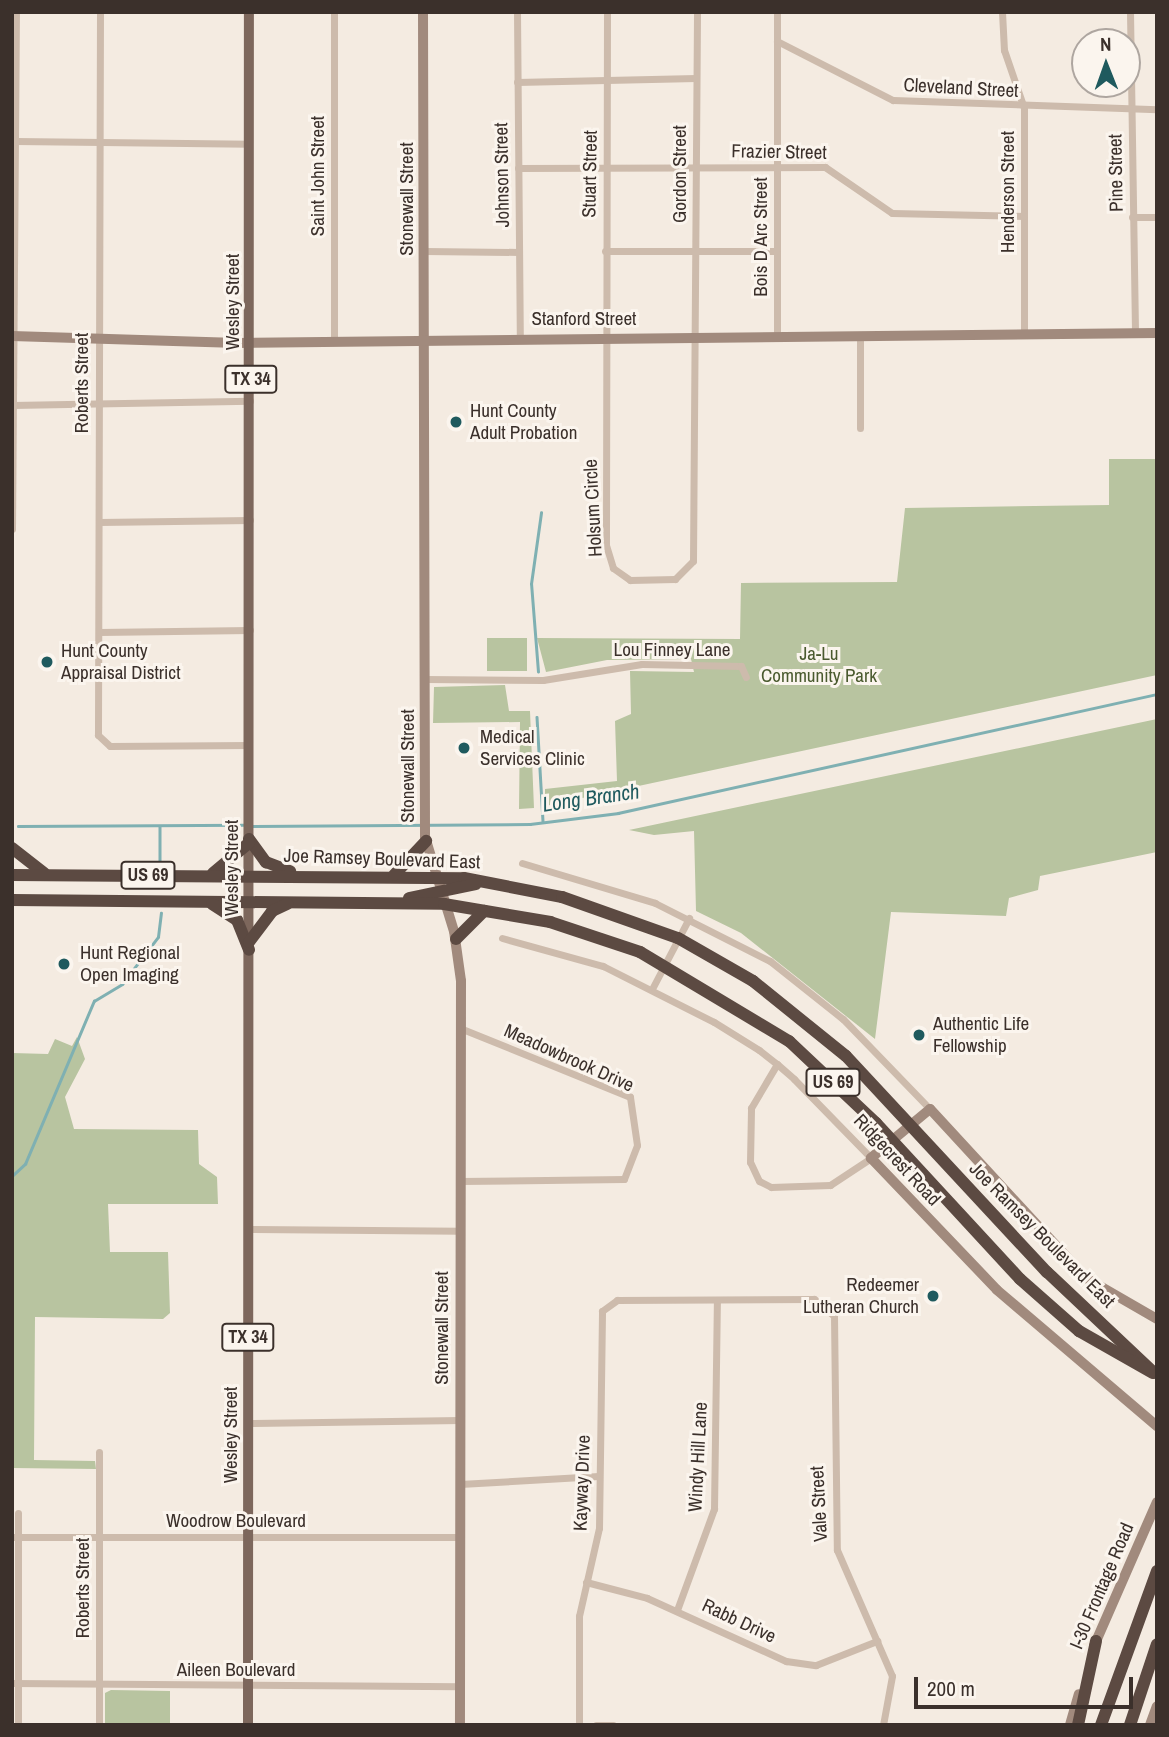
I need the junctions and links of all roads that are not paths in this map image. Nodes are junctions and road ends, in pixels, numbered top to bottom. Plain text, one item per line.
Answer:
1 (16, 12) edge
2 (100, 12) edge
3 (249, 12) edge
4 (334, 12) edge
5 (423, 12) edge
6 (517, 12) edge
7 (607, 12) edge
8 (697, 12) edge
9 (777, 12) edge
10 (1002, 12) edge
11 (1129, 12) edge
12 (777, 41) junction
13 (696, 78) junction
14 (606, 81) junction
15 (517, 82) junction
16 (1024, 108) junction
17 (1131, 108) junction
18 (1157, 109) edge
19 (16, 141) junction
20 (100, 141) junction
21 (249, 144) junction
22 (14, 155) edge
23 (605, 167) junction
24 (694, 167) junction
25 (776, 167) junction
26 (518, 168) junction
27 (1024, 216) junction
28 (1132, 217) junction
29 (1157, 217) edge
30 (425, 251) junction
31 (605, 251) junction
32 (776, 251) junction
33 (519, 252) junction
34 (696, 252) junction
35 (1157, 332) edge
36 (1135, 333) junction
37 (1024, 334) junction
38 (777, 335) junction
39 (860, 335) junction
40 (13, 336) edge
41 (694, 336) junction
42 (520, 337) junction
43 (605, 337) junction
44 (426, 338) junction
45 (334, 339) junction
46 (99, 340) junction
47 (250, 342) junction
48 (251, 401) junction
49 (98, 403) junction
50 (12, 405) edge
51 (860, 428) dead end
52 (250, 520) junction
53 (99, 522) junction
54 (12, 529) edge
55 (250, 630) junction
56 (99, 632) junction
57 (746, 677) dead end
58 (425, 679) junction
59 (249, 745) junction
60 (249, 839) junction
61 (426, 839) junction
62 (12, 848) edge
63 (522, 863) dead end
64 (12, 875) edge
65 (47, 875) junction
66 (207, 875) junction
67 (249, 875) junction
68 (304, 875) junction
69 (394, 875) junction
70 (433, 876) junction
71 (489, 881) junction
72 (438, 891) junction
73 (12, 900) edge
74 (205, 901) junction
75 (249, 901) junction
76 (299, 901) junction
77 (395, 901) junction
78 (444, 904) junction
79 (486, 910) junction
80 (689, 918) junction
81 (502, 938) dead end
82 (678, 938) junction
83 (456, 939) junction
84 (249, 946) junction
85 (664, 964) junction
86 (653, 987) junction
87 (460, 1028) junction
88 (777, 1065) junction
89 (930, 1110) junction
90 (910, 1126) junction
91 (892, 1141) junction
92 (871, 1158) junction
93 (460, 1181) junction
94 (248, 1229) junction
95 (460, 1231) junction
96 (717, 1300) junction
97 (1157, 1319) edge
98 (1155, 1374) edge
99 (460, 1420) junction
100 (248, 1423) junction
101 (1157, 1426) edge
102 (99, 1451) dead end
103 (599, 1476) junction
104 (460, 1484) junction
105 (1157, 1503) edge
106 (18, 1513) dead end
107 (100, 1536) junction
108 (15, 1537) edge
109 (248, 1537) junction
110 (460, 1537) junction
111 (1157, 1570) edge
112 (586, 1583) junction
113 (677, 1611) junction
114 (877, 1641) junction
115 (1096, 1641) junction
116 (1157, 1644) edge
117 (15, 1683) edge
118 (98, 1685) junction
119 (248, 1686) junction
120 (460, 1686) junction
121 (1157, 1706) edge
122 (18, 1725) edge
123 (99, 1725) edge
124 (248, 1725) edge
125 (460, 1725) edge
126 (579, 1725) edge
127 (590, 1725) edge
128 (596, 1725) edge
129 (613, 1725) edge
130 (883, 1725) edge
131 (1070, 1725) edge
132 (1078, 1725) edge
133 (1101, 1725) edge
134 (1130, 1725) edge
135 (1150, 1725) edge

1 - 19 street
2 - 20 street, Roberts Street
3 - 21 main road, Wesley Street / TX 34
4 - 45 street, Saint John Street
5 - 30 street, Stonewall Street
6 - 15 street, Johnson Street
7 - 14 street, Stuart Street
8 - 13 street, Gordon Street
9 - 12 street, Bois D Arc Street
10 - 16 street, Henderson Street
11 - 17 street, Pine Street
12 - 16 street, Cleveland Street
12 - 25 street, Bois D Arc Street
13 - 14 street
13 - 24 street, Gordon Street
14 - 15 street
14 - 23 street, Stuart Street
15 - 26 street, Johnson Street
16 - 17 street, Cleveland Street
16 - 27 street, Henderson Street
17 - 18 street, Cleveland Street
17 - 28 street, Pine Street
19 - 20 street
19 - 22 street
20 - 21 street
20 - 46 street, Roberts Street
21 - 47 main road, Wesley Street / TX 34
22 - 40 street
23 - 24 street, Frazier Street
23 - 26 street, Frazier Street
23 - 31 street, Stuart Street
24 - 25 street, Frazier Street
24 - 34 street, Gordon Street
25 - 27 street, Frazier Street
25 - 32 street, Bois D Arc Street
26 - 33 street, Johnson Street
27 - 37 street, Henderson Street
28 - 29 street
28 - 36 street, Pine Street
30 - 33 street
30 - 44 street, Stonewall Street
31 - 34 street
31 - 43 street, Stuart Street
32 - 34 street
32 - 38 street, Bois D Arc Street
33 - 42 street, Johnson Street
34 - 41 street, Gordon Street
35 - 36 street, Stanford Street
36 - 37 street, Stanford Street
37 - 39 street, Stanford Street
38 - 39 street, Stanford Street
38 - 41 street, Stanford Street
39 - 51 street
40 - 46 street, Stanford Street
40 - 50 street
41 - 43 street, Stanford Street
41 - 43 street, Holsum Circle
42 - 43 street, Stanford Street
42 - 44 street, Stanford Street
44 - 45 street, Stanford Street
44 - 58 street, Stonewall Street
45 - 47 street, Stanford Street
46 - 47 street, Stanford Street
46 - 49 street, Roberts Street
47 - 48 main road, Wesley Street / TX 34
48 - 49 street
48 - 52 main road, Wesley Street / TX 34
49 - 50 street
49 - 53 street, Roberts Street
50 - 54 street
52 - 53 street
52 - 55 main road, Wesley Street / TX 34
53 - 56 street, Roberts Street
55 - 56 street
55 - 59 main road, Wesley Street / TX 34
56 - 59 street, Roberts Street
57 - 58 street, Lou Finney Lane
58 - 61 street, Stonewall Street
59 - 60 main road, Wesley Street / TX 34
60 - 66 highway
60 - 67 main road, Wesley Street / TX 34
60 - 68 highway
61 - 69 highway
61 - 70 street, Stonewall Street
62 - 65 highway
63 - 80 street
64 - 65 highway, Joe Ramsey Boulevard East / US 69
65 - 66 highway, Joe Ramsey Boulevard East / US 69
66 - 67 highway, Joe Ramsey Boulevard East / US 69
67 - 68 highway, Joe Ramsey Boulevard East / US 69
67 - 75 main road, Wesley Street / TX 34
68 - 69 highway, Joe Ramsey Boulevard East / US 69
69 - 70 highway, Joe Ramsey Boulevard East / US 69
70 - 71 highway, Joe Ramsey Boulevard East / US 69
70 - 72 street, Stonewall Street
71 - 72 highway
71 - 82 highway, Joe Ramsey Boulevard East / US 69
72 - 77 highway
72 - 78 street, Stonewall Street
73 - 74 highway, Joe Ramsey Boulevard East / US 69
74 - 75 highway, Joe Ramsey Boulevard East / US 69
74 - 84 highway
75 - 76 highway, Joe Ramsey Boulevard East / US 69
75 - 84 main road, Wesley Street / TX 34
76 - 77 highway, Joe Ramsey Boulevard East / US 69
76 - 84 highway
77 - 78 highway, Joe Ramsey Boulevard East / US 69
78 - 79 highway, Joe Ramsey Boulevard East / US 69
78 - 83 street, Stonewall Street
79 - 83 highway
79 - 85 highway, Joe Ramsey Boulevard East / US 69
80 - 82 street
80 - 89 street
81 - 86 street, Ridgecrest Road
82 - 85 street
82 - 90 highway, Joe Ramsey Boulevard East / US 69
83 - 87 street, Stonewall Street
84 - 94 main road, Wesley Street / TX 34
85 - 86 street
85 - 91 highway, Joe Ramsey Boulevard East / US 69
86 - 88 street, Ridgecrest Road
87 - 93 street, Stonewall Street
87 - 93 street, Meadowbrook Drive
88 - 92 street, Ridgecrest Road
88 - 92 street
89 - 90 street
89 - 97 street
90 - 91 street
90 - 98 highway, Joe Ramsey Boulevard East / US 69
91 - 92 street
91 - 98 highway, Joe Ramsey Boulevard East / US 69
92 - 101 street, Ridgecrest Road
93 - 95 street, Stonewall Street
94 - 95 street
94 - 100 main road, Wesley Street / TX 34
95 - 99 street, Stonewall Street
96 - 103 street, Kayway Drive
96 - 113 street, Windy Hill Lane
96 - 114 street, Vale Street
99 - 100 street
99 - 104 street, Stonewall Street
100 - 109 main road, Wesley Street / TX 34
102 - 107 street, Roberts Street
103 - 104 street
103 - 112 street, Kayway Drive
104 - 110 street, Stonewall Street
105 - 115 street, I-30 Frontage Road
106 - 108 street
107 - 108 street, Woodrow Boulevard
107 - 109 street, Woodrow Boulevard
107 - 118 street, Roberts Street
108 - 117 street
109 - 110 street, Woodrow Boulevard
109 - 119 main road, Wesley Street / TX 34
110 - 120 street, Stonewall Street
111 - 133 highway
112 - 113 street, Rabb Drive
112 - 126 street, Kayway Drive
113 - 114 street, Rabb Drive
114 - 130 street, Vale Street
115 - 131 street, I-30 Frontage Road
115 - 132 highway
116 - 134 highway
117 - 118 street, Aileen Boulevard
117 - 122 street
118 - 119 street, Aileen Boulevard
118 - 123 street, Roberts Street
119 - 120 street, Aileen Boulevard
119 - 124 main road, Wesley Street / TX 34
120 - 125 street, Stonewall Street
121 - 135 street
126 - 127 street
128 - 129 street

